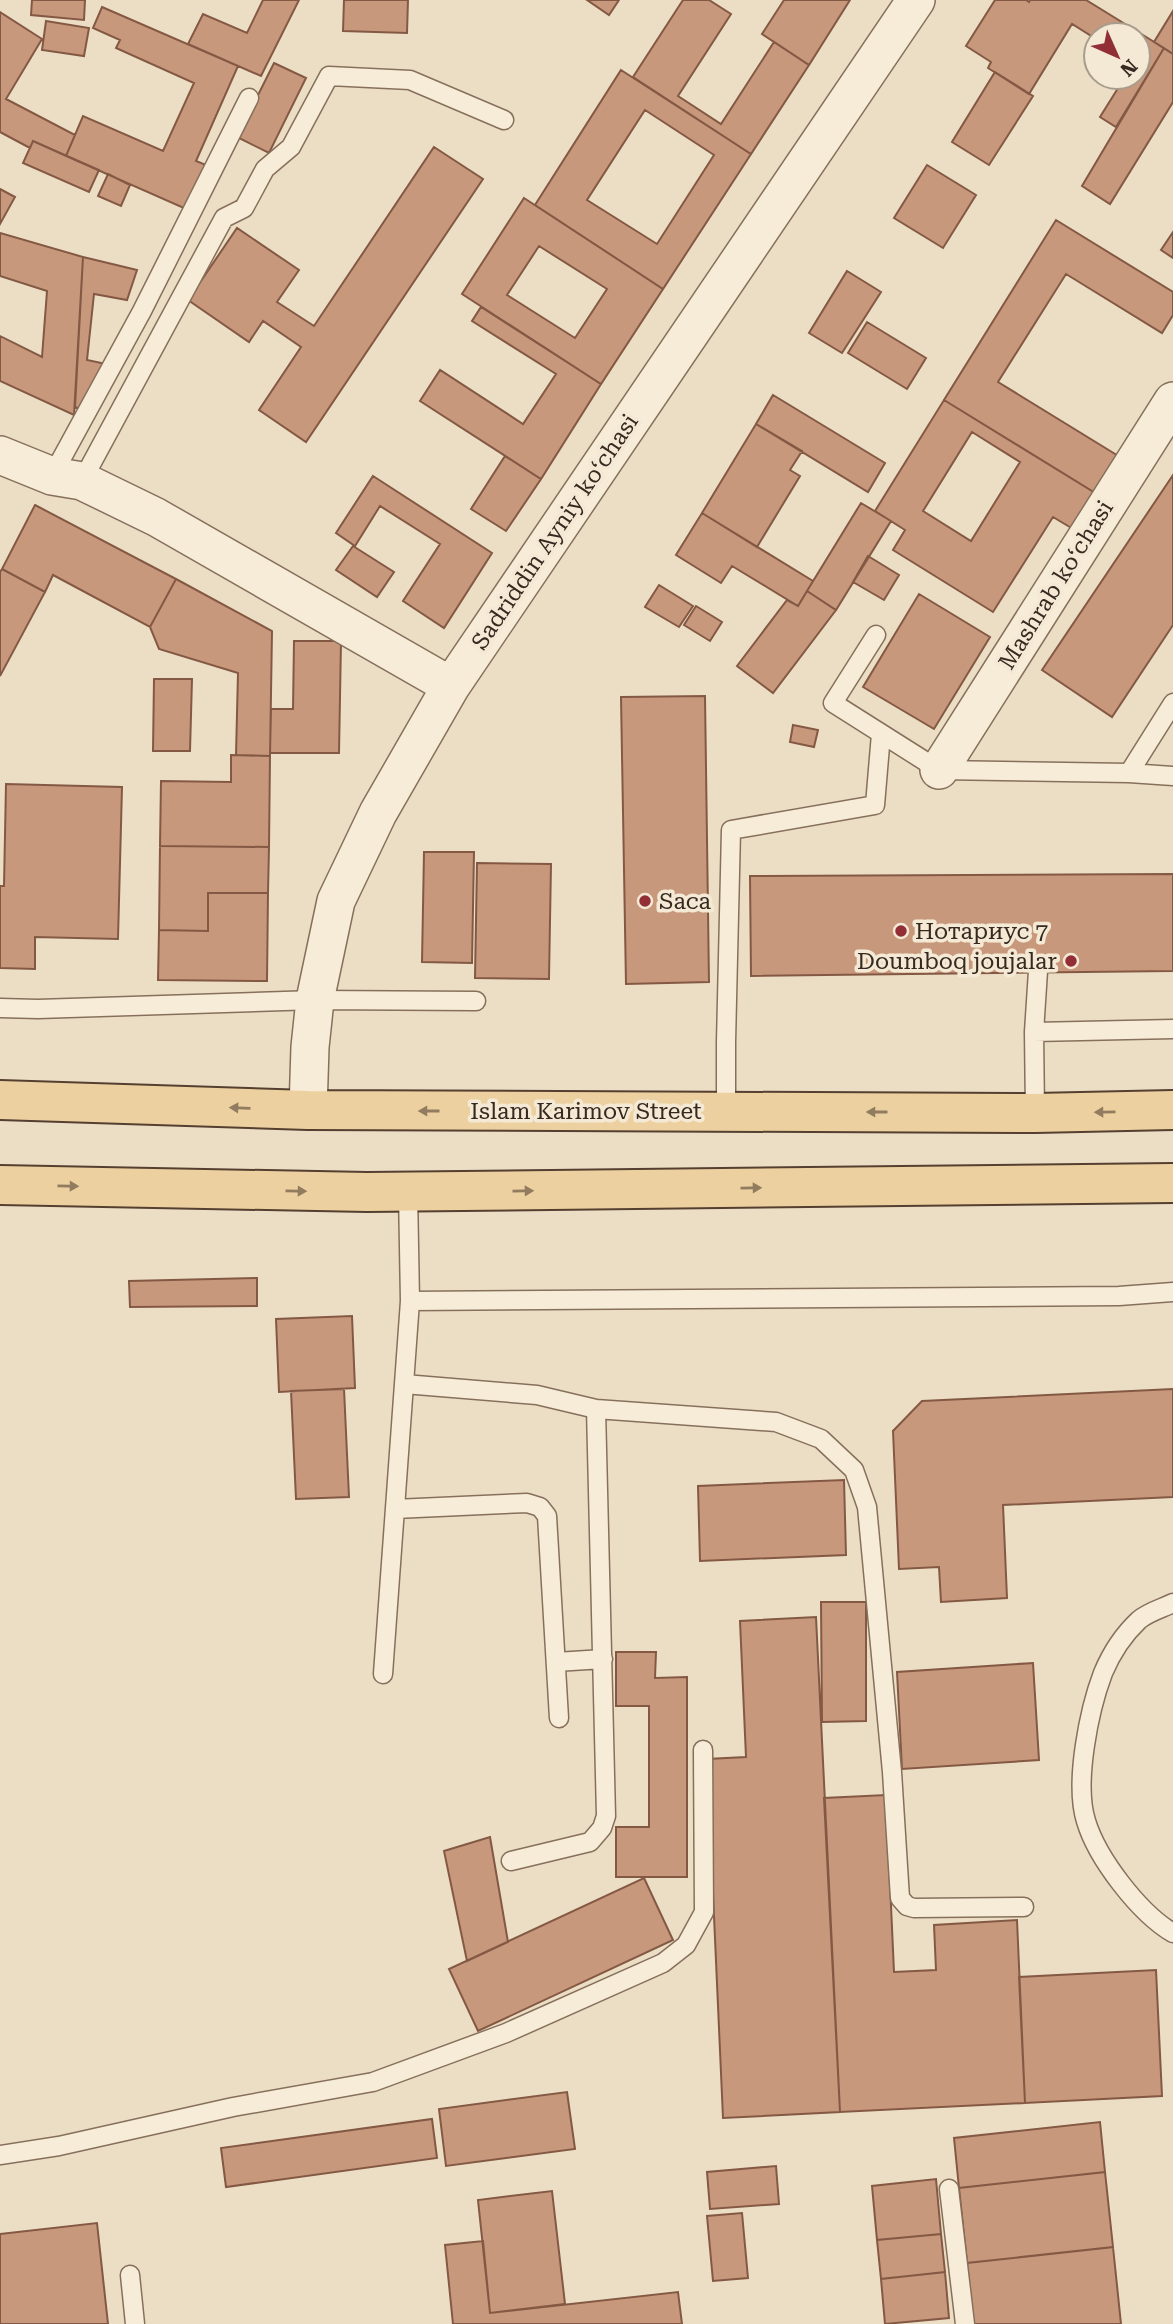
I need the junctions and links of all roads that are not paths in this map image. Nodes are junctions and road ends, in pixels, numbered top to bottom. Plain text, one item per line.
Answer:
1 (916, 0) edge
2 (249, 98) dead end
3 (504, 120) dead end
4 (1173, 401) edge
5 (3, 462) edge
6 (67, 479) junction
7 (876, 635) dead end
8 (451, 686) junction
9 (1173, 703) edge
10 (881, 734) junction
11 (939, 770) junction
12 (1129, 773) junction
13 (1173, 776) edge
14 (1038, 971) dead end
15 (314, 1000) junction
16 (476, 1001) dead end
17 (0, 1008) edge
18 (1173, 1029) edge
19 (1034, 1032) junction
20 (0, 1084) edge
21 (0, 1100) edge
22 (46, 1101) junction
23 (308, 1110) junction
24 (1173, 1110) edge
25 (726, 1112) junction
26 (1035, 1113) junction
27 (1173, 1183) edge
28 (0, 1185) edge
29 (408, 1192) junction
30 (1173, 1292) edge
31 (410, 1301) junction
32 (404, 1384) junction
33 (596, 1409) junction
34 (395, 1509) junction
35 (1173, 1603) edge
36 (603, 1659) junction
37 (556, 1662) junction
38 (383, 1674) dead end
39 (559, 1718) dead end
40 (704, 1750) dead end
41 (511, 1861) dead end
42 (1024, 1906) dead end
43 (1173, 1933) edge
44 (0, 2155) edge
45 (949, 2189) dead end
46 (130, 2275) dead end
47 (135, 2324) edge
48 (965, 2324) edge

1 - 8 street, Sadriddin Ayniy koʻchasi
2 - 6 lane
3 - 6 lane
4 - 11 street, Mashrab koʻchasi
5 - 6 street
6 - 8 street
7 - 10 lane
8 - 15 street, Sadriddin Ayniy koʻchasi
9 - 12 lane
10 - 11 lane
10 - 25 lane
11 - 12 lane
12 - 13 lane
14 - 19 lane
15 - 16 lane
15 - 17 lane
15 - 23 street, Sadriddin Ayniy koʻchasi
18 - 19 lane
19 - 26 lane
20 - 22 lane
21 - 22 main road, Islam Karimov Street
23 -> 22 main road, Islam Karimov Street
25 -> 23 main road, Islam Karimov Street
24 -> 26 main road, Islam Karimov Street
26 -> 25 main road, Islam Karimov Street
29 -> 27 main road
28 -> 29 main road
29 - 31 lane
30 - 31 lane
31 - 32 lane
32 - 33 lane
32 - 34 lane
33 - 36 lane
33 - 42 lane
34 - 37 lane
34 - 38 lane
35 - 43 lane
36 - 37 lane
36 - 41 lane
37 - 39 lane
40 - 44 lane
45 - 48 lane
46 - 47 lane

